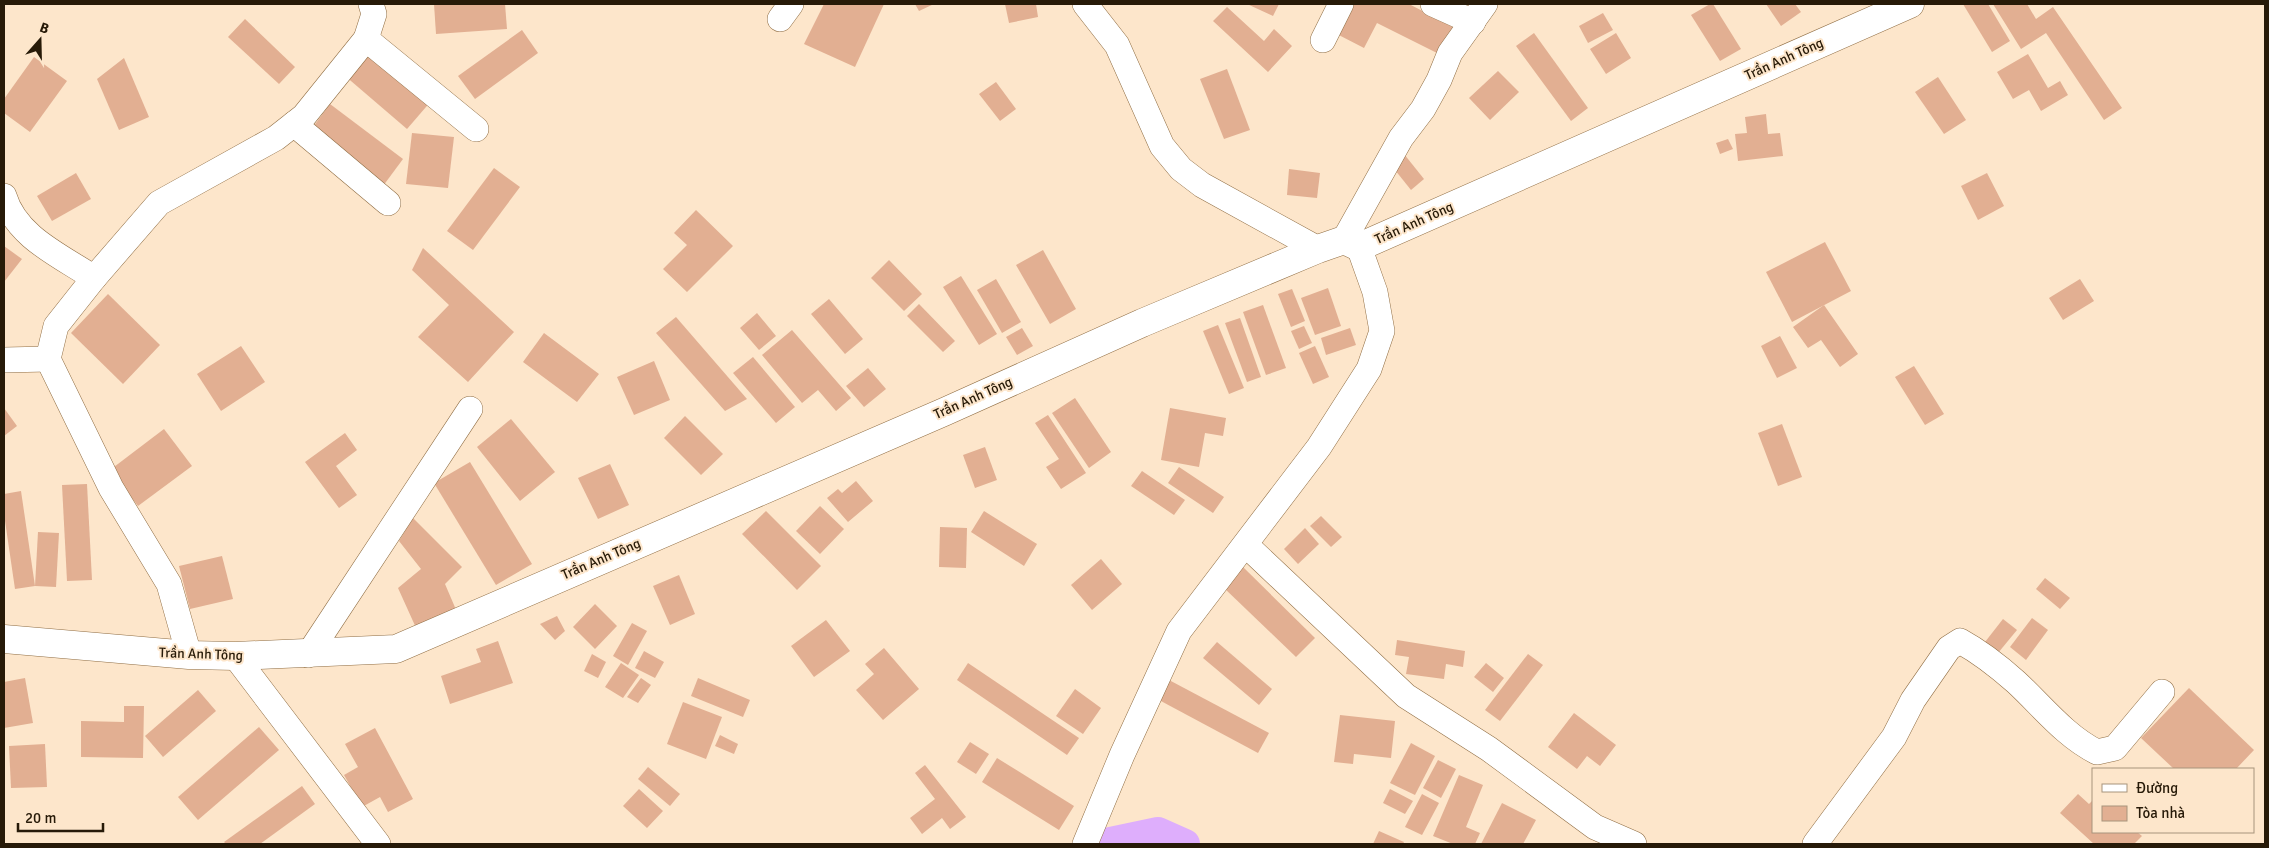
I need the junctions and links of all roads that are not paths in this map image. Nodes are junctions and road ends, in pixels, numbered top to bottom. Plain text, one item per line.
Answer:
1 (371, 4) edge
2 (1085, 4) edge
3 (1341, 4) edge
4 (1433, 4) edge
5 (1910, 4) edge
6 (1479, 13) edge
7 (366, 40) junction
8 (1323, 40) dead end
9 (294, 124) junction
10 (476, 129) dead end
11 (4, 196) edge
12 (388, 203) dead end
13 (1351, 244) junction
14 (1318, 249) junction
15 (94, 278) junction
16 (48, 359) junction
17 (4, 360) edge
18 (470, 409) dead end
19 (1246, 545) junction
20 (4, 639) edge
21 (308, 654) junction
22 (189, 655) junction
23 (235, 656) junction
24 (2162, 692) dead end
25 (2110, 760) edge
26 (1594, 836) edge
27 (1086, 841) edge
28 (378, 844) edge
29 (1634, 844) edge
30 (1815, 844) edge

1 - 7 street
2 - 14 street
3 - 8 street
4 - 6 street
5 - 13 street, Trần Anh Tông
6 - 13 street
7 - 9 street
7 - 10 street
9 - 12 street
9 - 15 street
11 - 15 street
13 - 14 street, Trần Anh Tông
13 - 19 street
14 - 21 street, Trần Anh Tông
15 - 16 street
16 - 17 street
16 - 22 street
18 - 21 street
19 - 26 street
19 - 27 street
20 - 22 street, Trần Anh Tông
21 - 23 street, Trần Anh Tông
22 - 23 street, Trần Anh Tông
23 - 28 street
24 - 25 street
25 - 30 street
26 - 29 street

